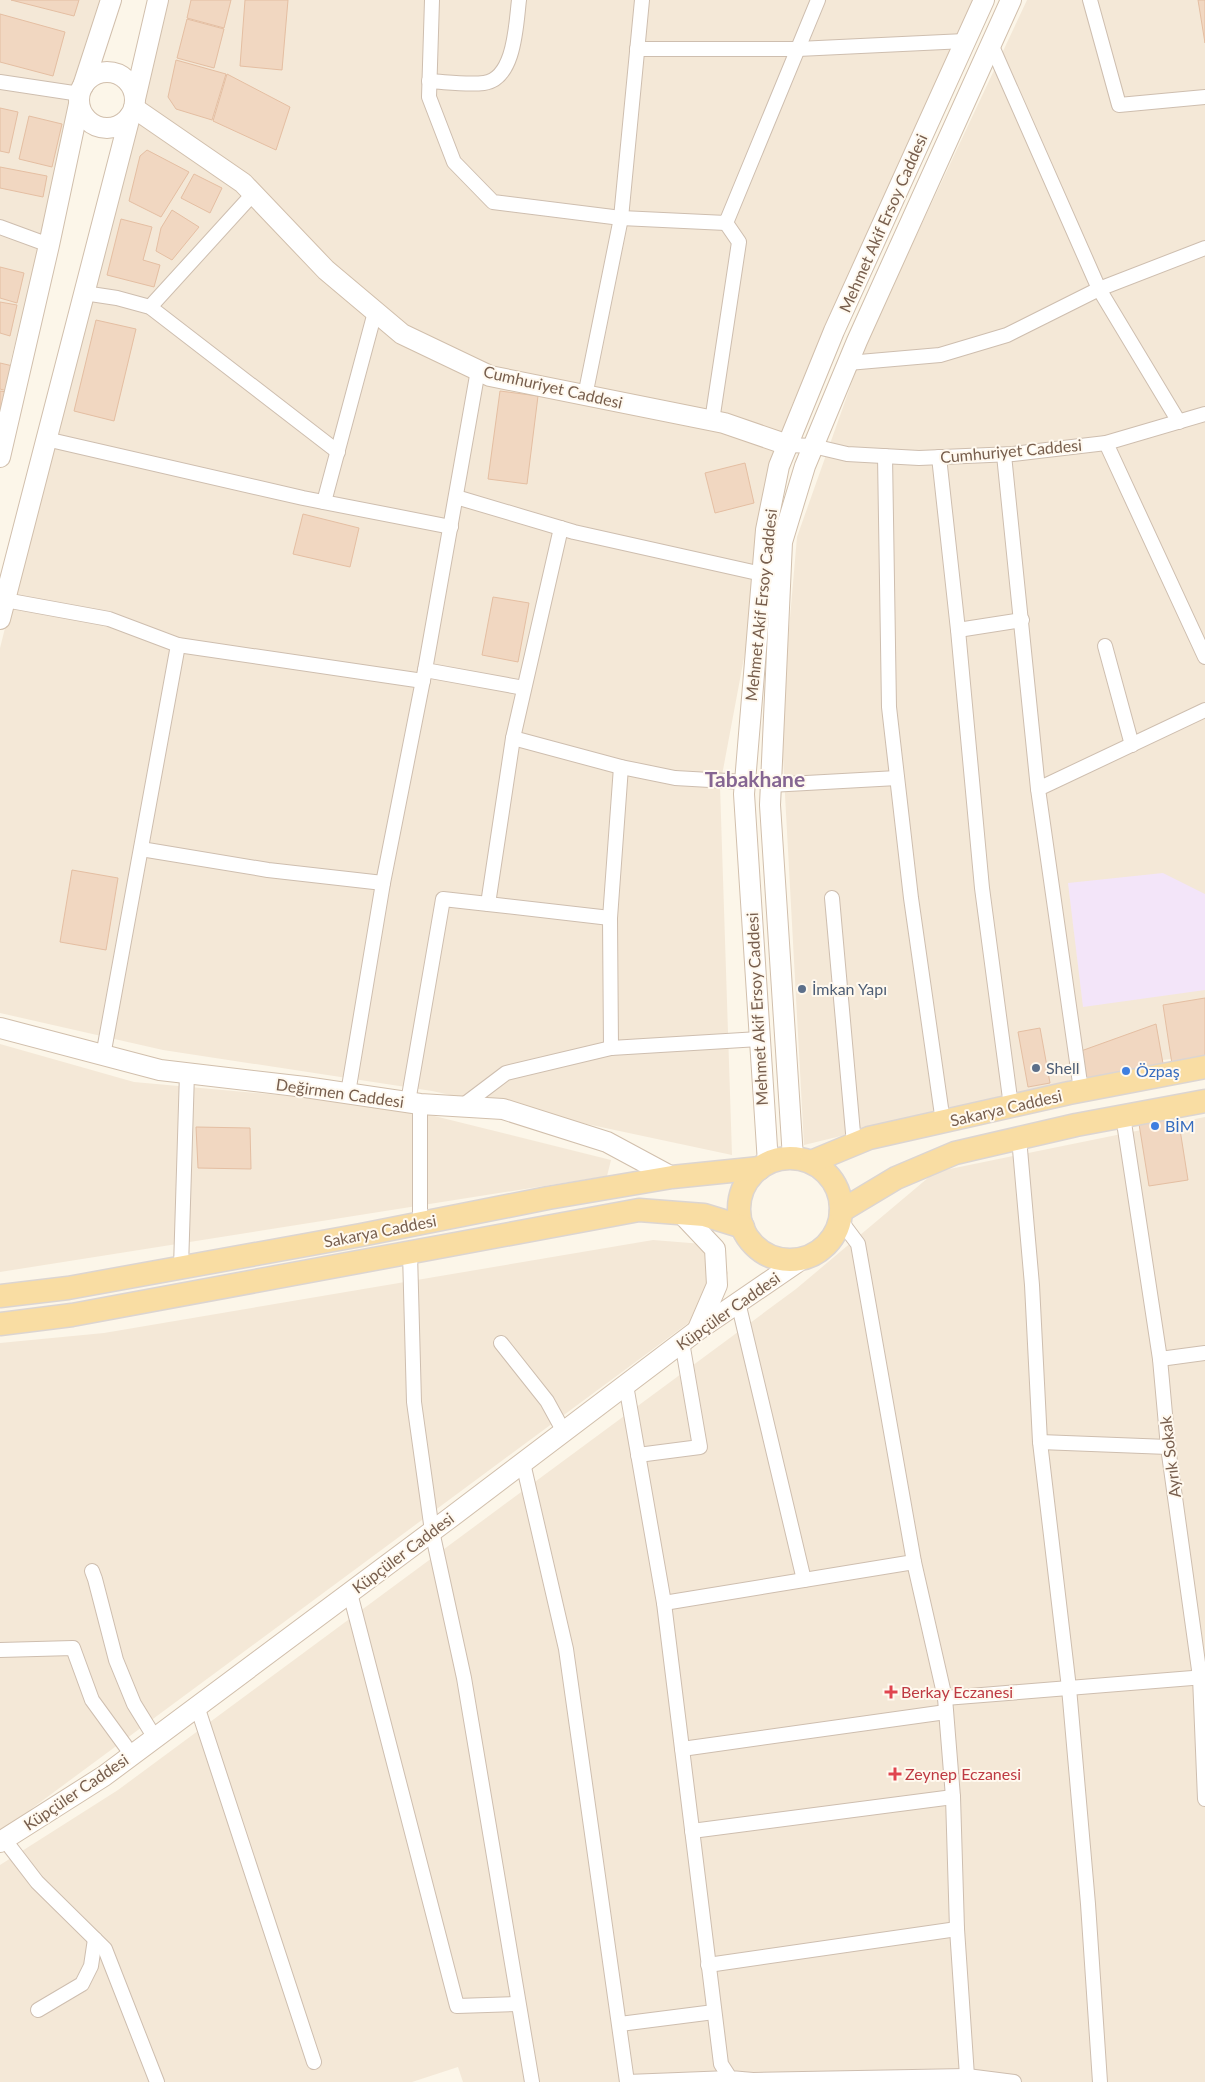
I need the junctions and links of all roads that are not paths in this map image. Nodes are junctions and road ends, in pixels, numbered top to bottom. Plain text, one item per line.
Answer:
1 (111, 0) edge
2 (158, 0) edge
3 (432, 0) edge
4 (519, 0) edge
5 (642, 0) edge
6 (818, 0) edge
7 (984, 0) edge
8 (1010, 0) edge
9 (1090, 0) edge
10 (965, 42) junction
11 (990, 44) junction
12 (637, 49) junction
13 (798, 49) junction
14 (429, 81) junction
15 (0, 82) edge
16 (81, 94) junction
17 (1205, 97) edge
18 (133, 108) junction
19 (253, 194) junction
20 (621, 218) junction
21 (726, 223) junction
22 (0, 227) edge
23 (49, 245) junction
24 (1205, 248) edge
25 (1100, 288) junction
26 (84, 293) junction
27 (150, 307) junction
28 (376, 312) junction
29 (848, 363) junction
30 (478, 370) junction
31 (585, 396) junction
32 (1205, 414) edge
33 (712, 420) junction
34 (1179, 422) junction
35 (3, 431) edge
36 (46, 439) junction
37 (1106, 443) junction
38 (788, 445) junction
39 (813, 446) junction
40 (338, 452) junction
41 (1004, 455) junction
42 (885, 456) junction
43 (939, 457) junction
44 (0, 458) edge
45 (456, 497) junction
46 (324, 502) junction
47 (451, 527) junction
48 (561, 528) junction
49 (762, 574) junction
50 (2, 609) edge
51 (1022, 620) junction
52 (958, 630) junction
53 (178, 645) junction
54 (1105, 646) dead end
55 (1205, 657) edge
56 (424, 676) junction
57 (524, 688) junction
58 (1205, 710) edge
59 (513, 738) junction
60 (1132, 745) junction
61 (621, 767) junction
62 (897, 778) junction
63 (745, 782) junction
64 (770, 785) junction
65 (1038, 789) junction
66 (141, 849) junction
67 (383, 884) junction
68 (832, 898) dead end
69 (488, 904) junction
70 (610, 918) junction
71 (0, 1028) edge
72 (759, 1039) junction
73 (611, 1048) junction
74 (103, 1056) junction
75 (1205, 1067) edge
76 (187, 1073) junction
77 (1081, 1090) junction
78 (348, 1093) junction
79 (1205, 1101) edge
80 (414, 1103) junction
81 (1011, 1106) junction
82 (462, 1107) junction
83 (1123, 1116) junction
84 (943, 1122) junction
85 (1019, 1138) junction
86 (854, 1144) junction
87 (802, 1160) junction
88 (764, 1166) junction
89 (672, 1177) junction
90 (681, 1213) junction
91 (841, 1216) junction
92 (420, 1223) junction
93 (743, 1227) junction
94 (410, 1253) junction
95 (802, 1259) junction
96 (181, 1267) junction
97 (0, 1296) edge
98 (738, 1302) junction
99 (0, 1324) edge
100 (698, 1330) junction
101 (682, 1342) junction
102 (501, 1343) dead end
103 (1205, 1353) edge
104 (1160, 1359) junction
105 (626, 1385) junction
106 (564, 1432) junction
107 (1040, 1442) junction
108 (1168, 1448) junction
109 (638, 1455) junction
110 (523, 1463) junction
111 (432, 1531) junction
112 (914, 1562) junction
113 (92, 1571) dead end
114 (804, 1580) junction
115 (350, 1592) junction
116 (664, 1603) junction
117 (0, 1650) edge
118 (1202, 1677) edge
119 (1069, 1688) junction
120 (945, 1698) junction
121 (197, 1706) junction
122 (946, 1712) junction
123 (154, 1738) junction
124 (682, 1749) junction
125 (132, 1755) junction
126 (953, 1797) junction
127 (1205, 1799) edge
128 (692, 1831) junction
129 (2, 1840) edge
130 (957, 1929) junction
131 (95, 1939) junction
132 (708, 1965) junction
133 (518, 2004) junction
134 (38, 2010) dead end
135 (714, 2012) junction
136 (620, 2024) junction
137 (314, 2062) dead end
138 (967, 2076) junction
139 (730, 2078) junction
140 (936, 2079) edge
141 (157, 2082) edge
142 (532, 2082) edge
143 (627, 2082) edge
144 (1014, 2082) edge
145 (1100, 2082) edge

1 - 16 street
2 - 18 street
3 - 14 street
4 - 14 street
5 - 12 street
6 - 13 street
7 - 10 street, Mehmet Akif Ersoy Caddesi
8 - 11 street, Mehmet Akif Ersoy Caddesi
9 - 17 street
10 - 13 street
10 - 38 street, Mehmet Akif Ersoy Caddesi
11 - 25 street
11 - 29 street, Mehmet Akif Ersoy Caddesi
12 - 13 street
12 - 20 street
13 - 21 street
14 - 20 street
15 - 16 street
16 - 18 street
16 - 18 street
16 - 23 street
18 - 19 street, Cumhuriyet Caddesi
18 - 26 street
19 - 27 street
19 - 28 street, Cumhuriyet Caddesi
20 - 21 street
20 - 31 street
21 - 33 street
22 - 23 street
23 - 35 street
24 - 25 street
25 - 29 street
25 - 34 street
26 - 27 street
26 - 36 street
27 - 40 street
28 - 30 street, Cumhuriyet Caddesi
28 - 40 street
29 - 39 street, Mehmet Akif Ersoy Caddesi
30 - 31 street, Cumhuriyet Caddesi
30 - 45 street
31 - 33 street, Cumhuriyet Caddesi
32 - 34 street, Cumhuriyet Caddesi
33 - 38 street, Cumhuriyet Caddesi
34 - 37 street, Cumhuriyet Caddesi
35 - 44 street
36 - 46 street
36 - 50 street
37 - 41 street, Cumhuriyet Caddesi
37 - 55 street
38 - 39 street, Cumhuriyet Caddesi
38 - 49 street, Mehmet Akif Ersoy Caddesi
39 - 42 street, Cumhuriyet Caddesi
39 - 64 street, Mehmet Akif Ersoy Caddesi
40 - 46 street
41 - 43 street, Cumhuriyet Caddesi
41 - 51 street
42 - 43 street, Cumhuriyet Caddesi
42 - 62 street
43 - 52 street
45 - 47 street
45 - 48 street
46 - 47 street
47 - 56 street
48 - 49 street
48 - 57 street
49 - 63 street, Mehmet Akif Ersoy Caddesi
50 - 53 street
51 - 52 street
51 - 65 street
52 - 81 street
53 - 56 street
53 - 66 street
54 - 60 street
56 - 57 street
56 - 67 street
57 - 59 street
58 - 60 street
59 - 61 street
59 - 69 street
60 - 65 street
61 - 63 street
61 - 70 street
62 - 64 street
62 - 84 street
63 - 72 street, Mehmet Akif Ersoy Caddesi
64 - 87 street, Mehmet Akif Ersoy Caddesi
65 - 77 street
66 - 67 street
66 - 74 street
67 - 78 street
68 - 86 street
69 - 70 street
69 - 80 street
70 - 73 street
71 - 74 street, Değirmen Caddesi
72 - 73 street
72 - 88 street, Mehmet Akif Ersoy Caddesi
73 - 82 street
74 - 76 street, Değirmen Caddesi
75 - 77 main road, Sakarya Caddesi
76 - 78 street, Değirmen Caddesi
76 - 96 street
77 - 81 main road, Sakarya Caddesi
78 - 80 street, Değirmen Caddesi
79 - 83 main road, Sakarya Caddesi
80 - 82 street, Değirmen Caddesi
80 - 92 street
81 - 84 main road, Sakarya Caddesi
82 - 89 street, Değirmen Caddesi
83 - 85 main road, Sakarya Caddesi
83 - 104 street, Ayrık Sokak
84 - 86 main road, Sakarya Caddesi
85 - 91 main road, Sakarya Caddesi
85 - 107 street
86 - 87 main road, Sakarya Caddesi
87 - 88 main road
87 - 91 main road
88 - 89 main road, Sakarya Caddesi
88 - 93 main road
89 - 92 main road, Sakarya Caddesi
90 - 93 main road, Sakarya Caddesi
90 - 94 main road, Sakarya Caddesi
90 - 100 street
91 - 95 main road
91 - 112 street
92 - 96 main road, Sakarya Caddesi
93 - 95 main road
94 - 99 main road, Sakarya Caddesi
94 - 111 street
95 - 98 street, Küpçüler Caddesi
96 - 97 main road, Sakarya Caddesi
98 - 100 street, Küpçüler Caddesi
98 - 114 street
100 - 101 street, Küpçüler Caddesi
101 - 105 street, Küpçüler Caddesi
101 - 109 street
102 - 106 street
103 - 104 street
104 - 108 street, Ayrık Sokak
105 - 106 street, Küpçüler Caddesi
105 - 109 street
106 - 110 street, Küpçüler Caddesi
107 - 108 street
107 - 119 street
108 - 118 street, Ayrık Sokak
109 - 116 street
110 - 111 street, Küpçüler Caddesi
110 - 136 street
111 - 115 street, Küpçüler Caddesi
111 - 133 street
112 - 114 street
112 - 120 street
113 - 123 street
114 - 116 street
115 - 121 street, Küpçüler Caddesi
115 - 133 street
116 - 124 street
117 - 125 street
118 - 119 street
118 - 127 street, Ayrık Sokak
119 - 120 street
119 - 145 street
120 - 122 street
121 - 123 street, Küpçüler Caddesi
121 - 137 street
122 - 124 street
122 - 126 street
123 - 125 street, Küpçüler Caddesi
124 - 128 street
125 - 129 street, Küpçüler Caddesi
126 - 128 street
126 - 130 street
128 - 132 street
129 - 131 street
130 - 132 street
130 - 138 street
131 - 134 street
131 - 141 street
132 - 135 street
133 - 142 street
135 - 136 street
135 - 139 street
136 - 143 street
138 - 140 street
138 - 144 street
139 - 140 street
139 - 143 street

